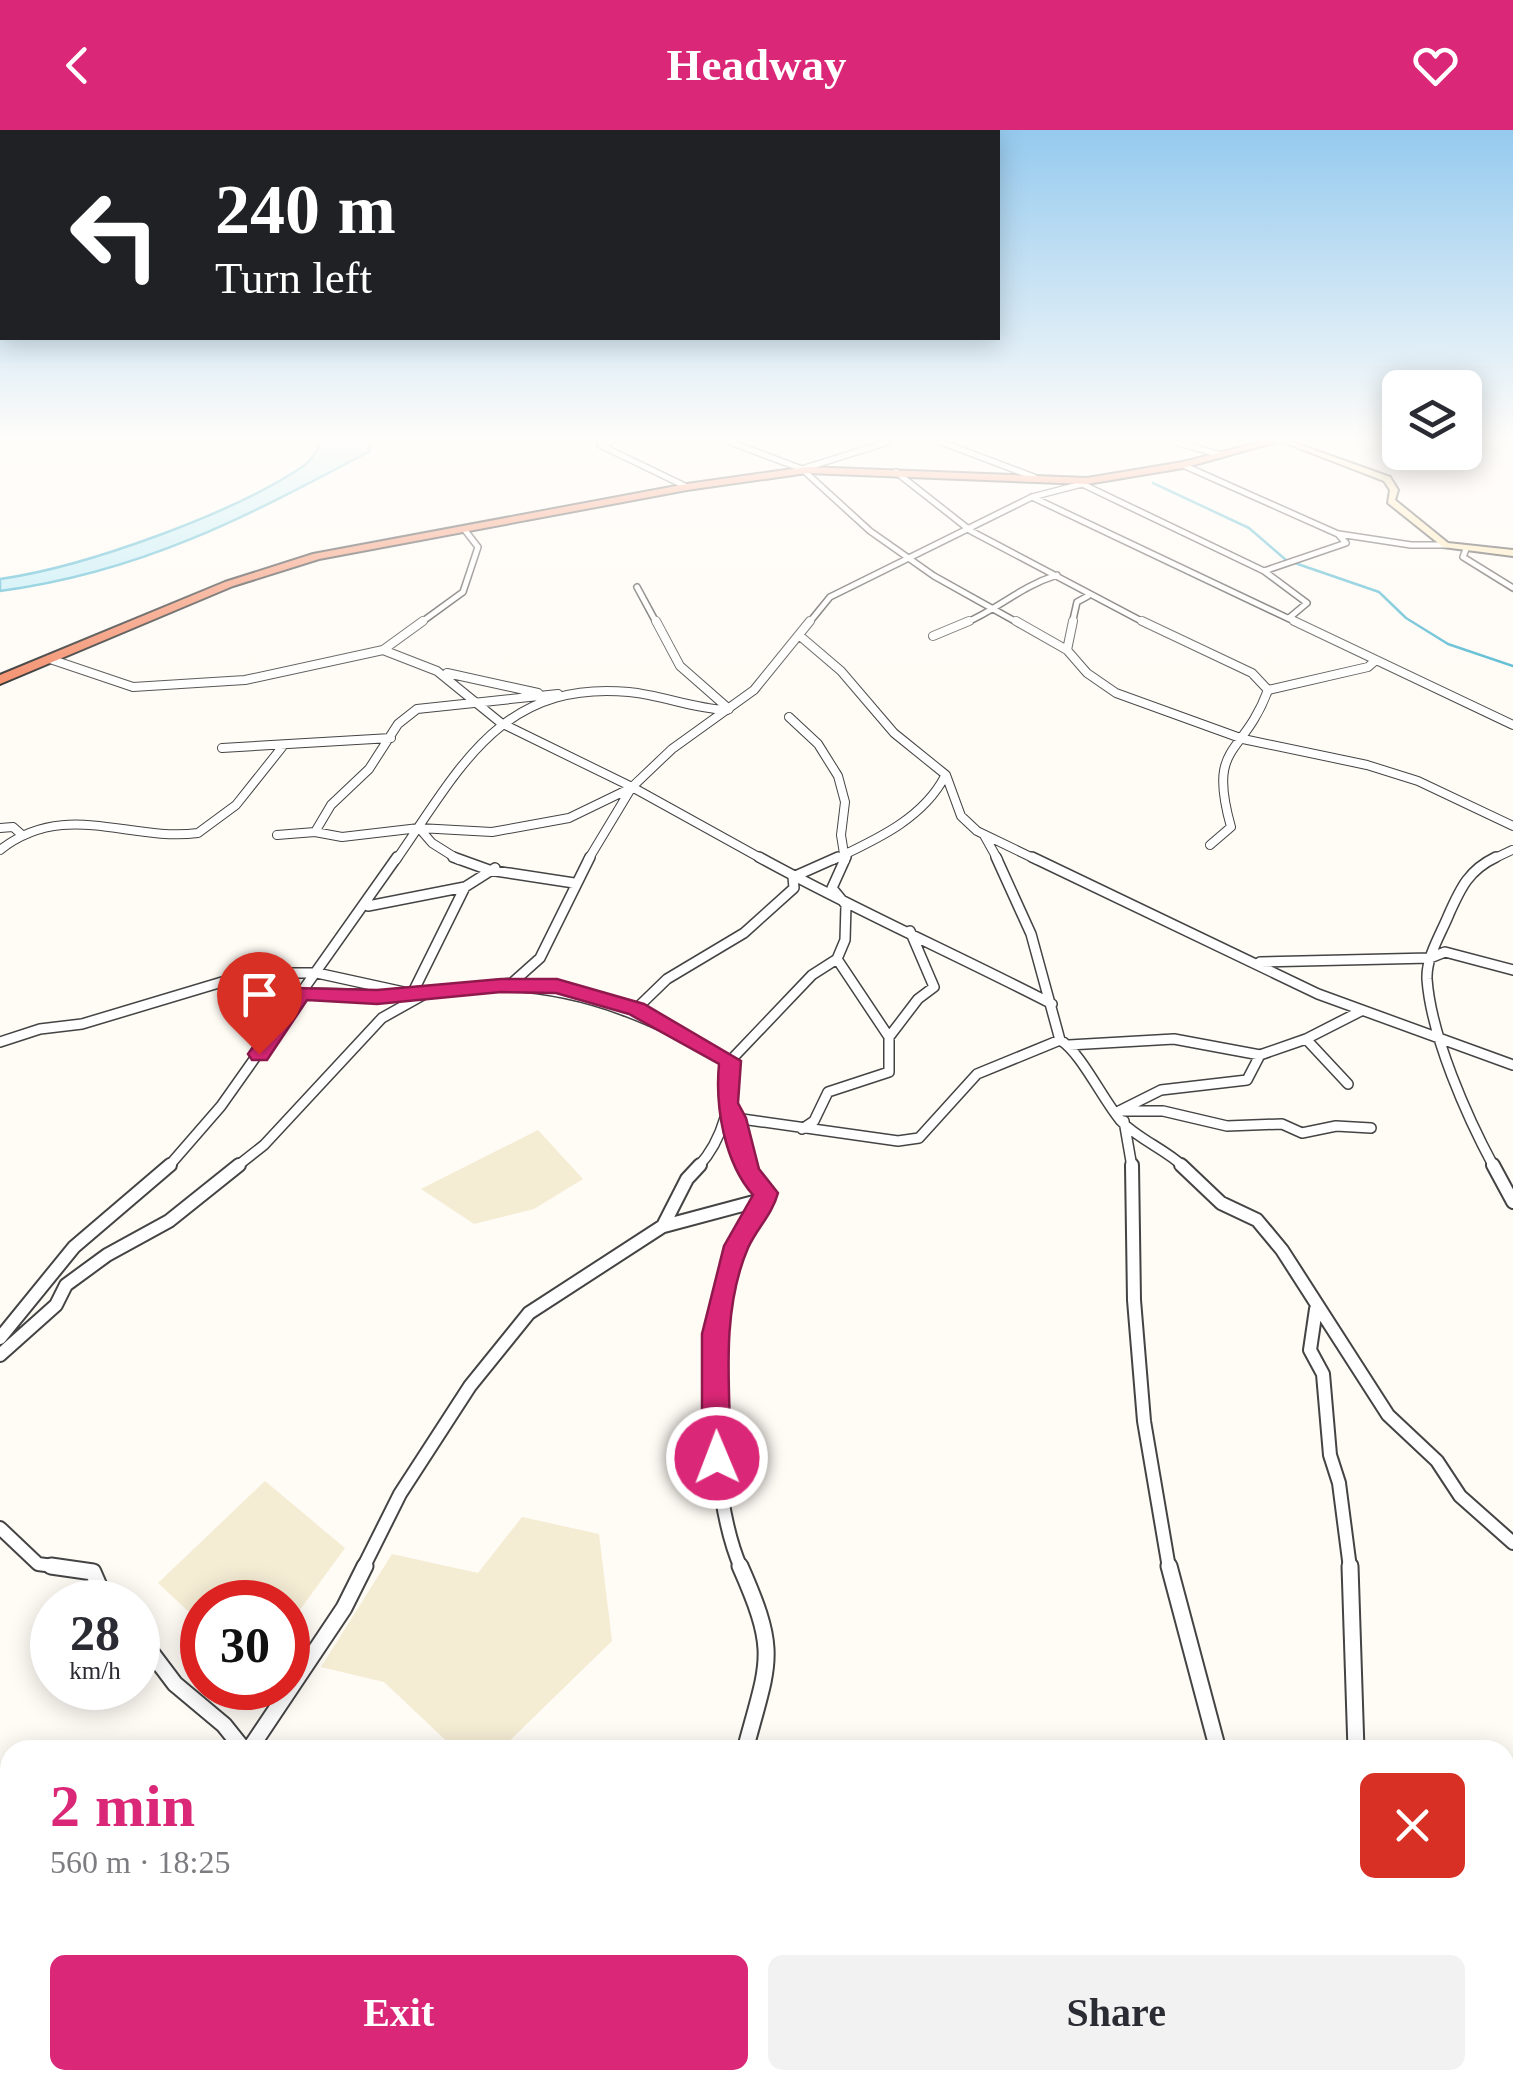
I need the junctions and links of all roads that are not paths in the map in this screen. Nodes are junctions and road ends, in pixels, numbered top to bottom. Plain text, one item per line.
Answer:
1 (441, 533) edge
2 (467, 533) edge
3 (872, 533) edge
4 (966, 533) edge
5 (977, 533) edge
6 (1109, 533) edge
7 (1185, 533) edge
8 (1432, 533) edge
9 (1338, 534) joint
10 (1446, 545) junction
11 (1466, 549) junction
12 (1513, 554) edge
13 (911, 558) junction
14 (1264, 571) junction
15 (1058, 575) junction
16 (637, 587) dead end
17 (1513, 588) edge
18 (1088, 596) junction
19 (995, 612) junction
20 (1289, 618) junction
21 (800, 636) junction
22 (933, 636) dead end
23 (384, 650) junction
24 (1066, 650) junction
25 (50, 659) junction
26 (1375, 662) junction
27 (437, 671) junction
28 (0, 680) edge
29 (1268, 690) junction
30 (544, 694) junction
31 (570, 694) junction
32 (482, 704) junction
33 (728, 709) junction
34 (789, 718) dead end
35 (502, 722) junction
36 (1513, 726) edge
37 (391, 738) junction
38 (1243, 739) junction
39 (283, 746) junction
40 (222, 748) dead end
41 (946, 775) junction
42 (632, 787) junction
43 (1512, 826) edge
44 (0, 828) edge
45 (420, 828) junction
46 (314, 832) junction
47 (20, 834) junction
48 (277, 835) dead end
49 (984, 836) junction
50 (1210, 845) dead end
51 (0, 850) edge
52 (1512, 851) edge
53 (847, 855) junction
54 (495, 868) junction
55 (793, 878) junction
56 (574, 883) junction
57 (465, 887) junction
58 (846, 905) junction
59 (366, 906) junction
60 (910, 930) junction
61 (1430, 958) junction
62 (837, 959) junction
63 (1254, 962) junction
64 (1513, 970) edge
65 (317, 973) junction
66 (501, 986) junction
67 (433, 990) junction
68 (302, 992) junction
69 (413, 994) junction
70 (1052, 1004) junction
71 (636, 1009) junction
72 (1361, 1011) junction
73 (889, 1037) junction
74 (1441, 1038) junction
75 (1306, 1039) junction
76 (0, 1042) edge
77 (1064, 1042) junction
78 (1260, 1055) junction
79 (730, 1061) junction
80 (1513, 1065) edge
81 (1348, 1084) dead end
82 (726, 1104) junction
83 (1120, 1111) junction
84 (735, 1118) junction
85 (1125, 1126) junction
86 (1372, 1128) dead end
87 (802, 1129) junction
88 (765, 1199) junction
89 (1513, 1202) edge
90 (662, 1226) junction
91 (1316, 1309) junction
92 (0, 1338) edge
93 (0, 1355) edge
94 (0, 1528) edge
95 (1513, 1543) edge
96 (97, 1580) edge
97 (160, 1669) edge
98 (240, 1740) edge
99 (253, 1740) edge
100 (748, 1740) edge
101 (1215, 1740) edge
102 (1356, 1740) edge

1 - 25 highway
2 - 23 street
3 - 13 street
4 - 13 street
5 - 15 street
6 - 20 street
7 - 14 street
8 - 10 street
9 - 10 street
9 - 14 street
10 - 11 street
11 - 12 street
11 - 17 street
13 - 19 street
13 - 21 street
14 - 20 street
15 - 18 street
15 - 19 street
16 - 33 street
18 - 24 street
18 - 29 street
19 - 22 street
19 - 24 street
20 - 26 street
21 - 33 street
21 - 41 street
23 - 25 street
23 - 27 street
24 - 38 street
25 - 28 highway
26 - 29 street
26 - 36 street
27 - 30 street
27 - 32 street
29 - 38 street
30 - 31 street
30 - 32 street
31 - 33 street
31 - 35 street
32 - 35 street
32 - 37 street
33 - 42 street
34 - 53 street
35 - 42 street
35 - 45 street
37 - 39 street
37 - 46 street
38 - 43 street
38 - 50 street
39 - 40 street
39 - 47 street
41 - 49 street
41 - 53 street
42 - 45 street
42 - 55 street
42 - 56 street
43 - 52 street
44 - 47 street
45 - 46 street
45 - 54 street
45 - 59 street
46 - 48 street
47 - 51 street
49 - 63 street
49 - 70 street
52 - 61 street
53 - 55 street
53 - 58 street
54 - 56 street
54 - 57 street
55 - 58 street
55 - 71 street
56 - 66 street
57 - 59 street
57 - 69 street
58 - 60 street
58 - 62 street
59 - 65 street
60 - 70 street
60 - 73 street
61 - 63 street
61 - 64 street
61 - 74 street
62 - 73 street
62 - 79 street
63 - 72 street
65 - 68 street
65 - 69 street
65 - 76 street
66 - 67 street
66 - 71 street
67 - 69 street
67 - 93 street
68 - 69 street
68 - 92 street
70 - 77 street
71 - 79 street
72 - 74 street
72 - 75 street
73 - 87 street
74 - 80 street
74 - 89 street
75 - 78 street
75 - 81 street
77 - 78 street
77 - 85 street
77 - 87 street
78 - 83 street
79 - 82 street
82 - 84 street
82 - 90 street
83 - 85 street
83 - 86 street
84 - 87 street
84 - 88 street
85 - 91 street
85 - 101 street
88 - 90 street
88 - 100 street
90 - 99 street
91 - 95 street
91 - 102 street
94 - 96 street
97 - 98 street

